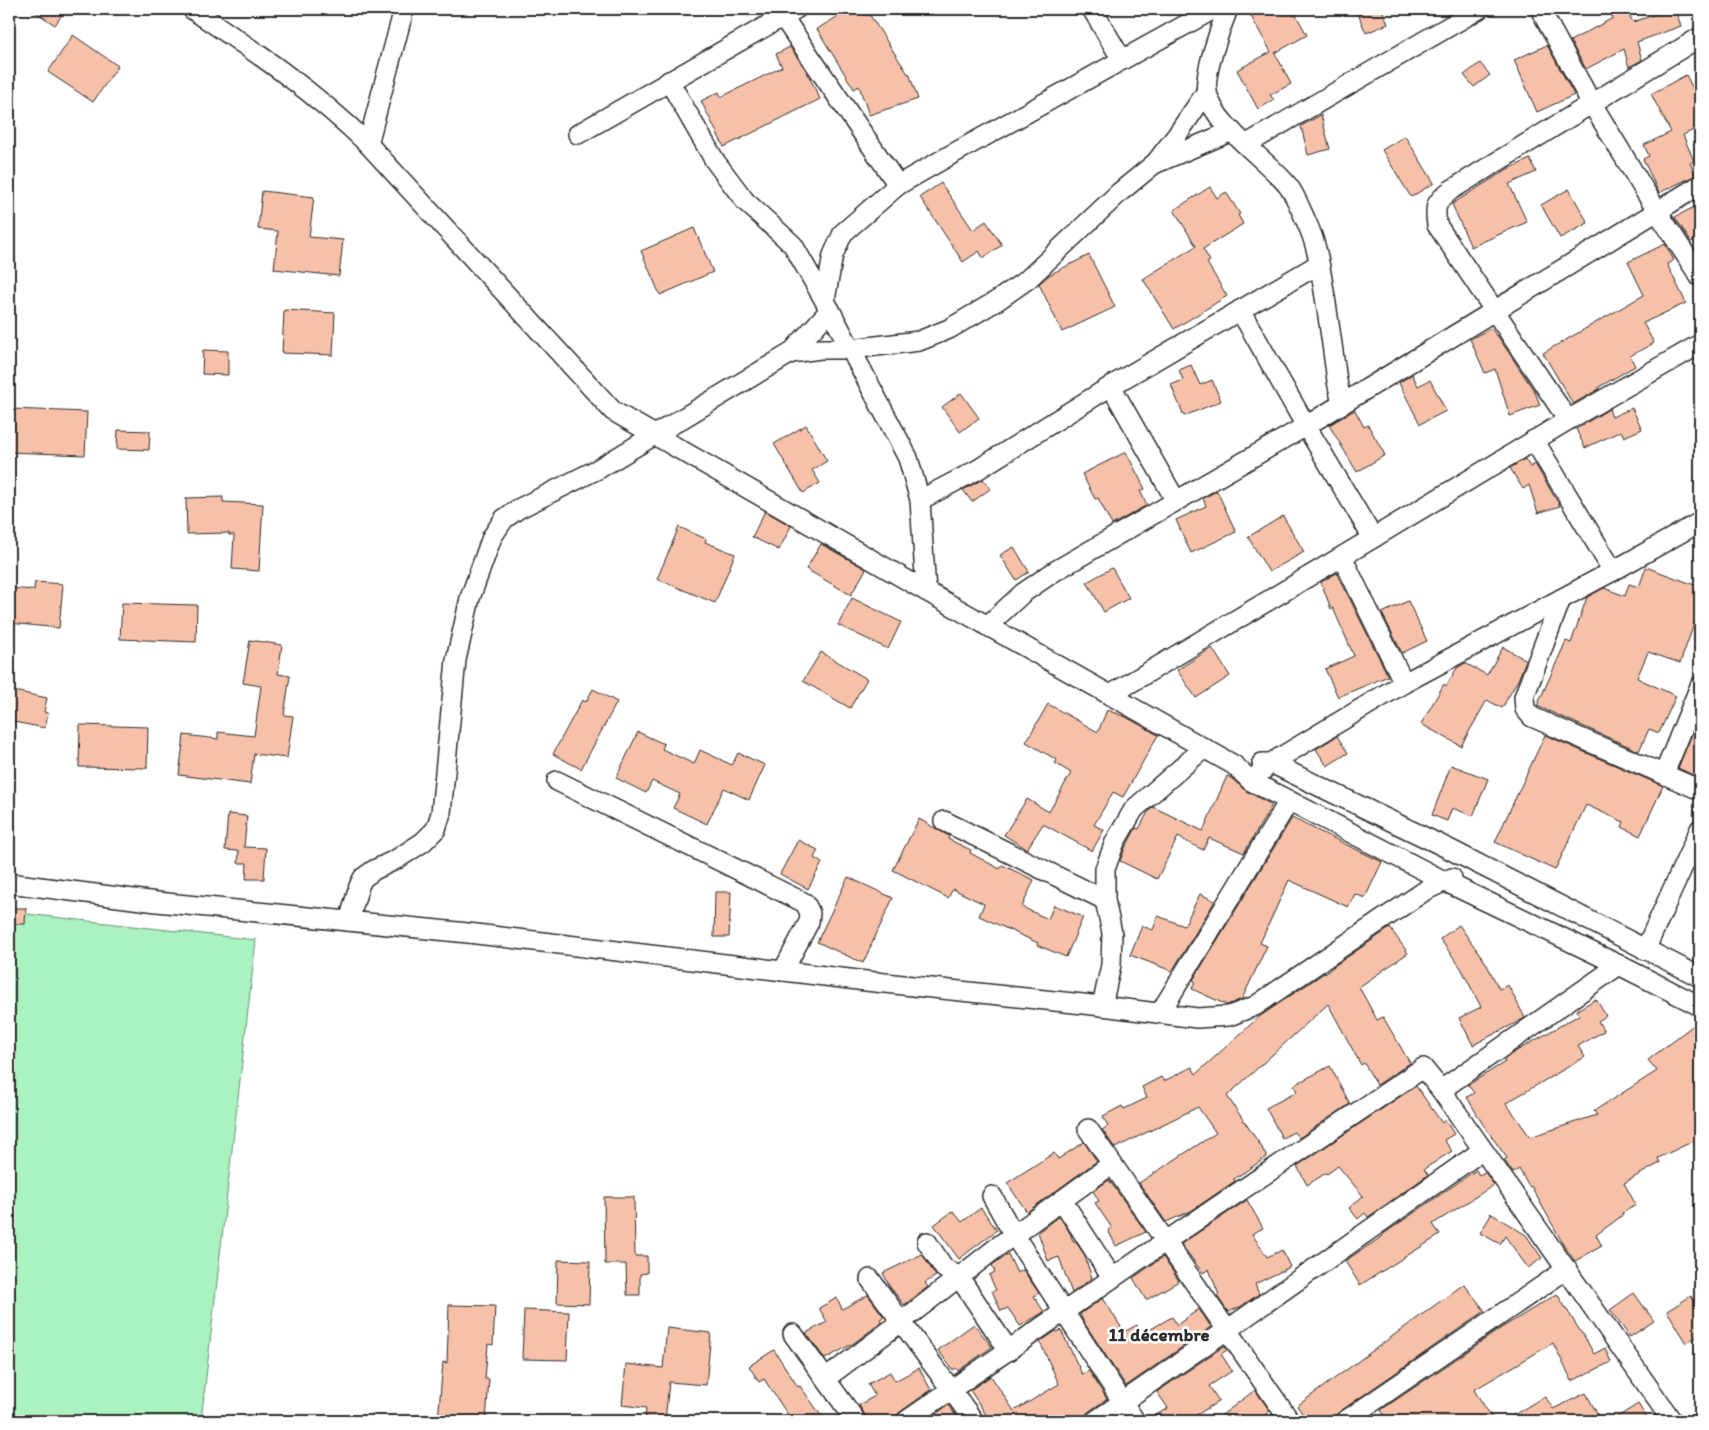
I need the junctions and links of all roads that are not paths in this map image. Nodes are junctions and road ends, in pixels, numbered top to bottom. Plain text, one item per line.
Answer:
1 (192, 9) edge
2 (404, 9) edge
3 (1092, 9) edge
4 (1214, 9) edge
5 (1228, 9) edge
6 (1479, 9) edge
7 (1540, 9) edge
8 (784, 11) edge
9 (1700, 37) edge
10 (1122, 60) junction
11 (669, 82) junction
12 (1207, 91) junction
13 (1592, 104) junction
14 (1232, 130) junction
15 (578, 134) dead end
16 (368, 144) junction
17 (1247, 144) junction
18 (1154, 164) junction
19 (898, 185) junction
20 (1700, 185) edge
21 (1657, 211) junction
22 (1319, 264) junction
23 (1700, 277) edge
24 (827, 305) junction
25 (1240, 310) junction
26 (1495, 311) junction
27 (1700, 344) edge
28 (852, 349) junction
29 (791, 353) junction
30 (1112, 386) junction
31 (1342, 404) junction
32 (1568, 420) junction
33 (1306, 426) junction
34 (654, 436) junction
35 (1534, 440) junction
36 (920, 500) junction
37 (1176, 501) junction
38 (1700, 522) edge
39 (1373, 538) junction
40 (1342, 557) junction
41 (1613, 570) junction
42 (926, 591) junction
43 (1561, 599) junction
44 (988, 626) junction
45 (1404, 683) junction
46 (1700, 686) edge
47 (1110, 695) junction
48 (1204, 748) junction
49 (1271, 763) junction
50 (1234, 765) junction
51 (1664, 774) junction
52 (557, 781) dead end
53 (1251, 781) junction
54 (1700, 790) edge
55 (1289, 801) junction
56 (944, 821) dead end
57 (1699, 833) edge
58 (1460, 873) junction
59 (9, 883) edge
60 (1106, 900) junction
61 (349, 921) junction
62 (1645, 950) junction
63 (1619, 965) junction
64 (783, 971) junction
65 (1700, 977) edge
66 (1102, 1006) junction
67 (1700, 1006) edge
68 (1160, 1013) junction
69 (1441, 1090) junction
70 (1088, 1129) dead end
71 (1483, 1150) junction
72 (1112, 1164) junction
73 (992, 1196) dead end
74 (1062, 1200) junction
75 (1014, 1234) junction
76 (1166, 1241) junction
77 (927, 1242) dead end
78 (1567, 1269) junction
79 (959, 1277) junction
80 (1112, 1278) junction
81 (870, 1279) dead end
82 (1064, 1312) junction
83 (902, 1322) junction
84 (1227, 1330) junction
85 (792, 1334) dead end
86 (1009, 1350) junction
87 (825, 1379) junction
88 (952, 1390) junction
89 (1123, 1403) junction
90 (856, 1421) edge
91 (906, 1421) edge
92 (974, 1421) edge
93 (1095, 1421) edge
94 (1135, 1421) edge
95 (1290, 1421) edge
96 (1345, 1421) edge
97 (1672, 1421) edge

1 - 16 street
2 - 16 street
3 - 10 street
4 - 10 street
5 - 12 street
6 - 17 street
7 - 13 street
8 - 11 street
8 - 19 street
9 - 13 street
10 - 19 street
11 - 15 street
11 - 24 street
12 - 14 street
12 - 18 street
13 - 21 street
13 - 26 street
14 - 17 street
14 - 18 street
16 - 34 street
17 - 22 street
18 - 28 street
19 - 24 street
20 - 21 street
21 - 23 street
21 - 26 street
22 - 25 street
22 - 31 street
24 - 28 street
24 - 29 street
25 - 30 street
25 - 33 street
26 - 31 street
26 - 32 street
27 - 32 street
28 - 29 street
28 - 36 street
29 - 34 street
30 - 36 street
30 - 37 street
31 - 33 street
32 - 35 street
33 - 37 street
33 - 39 street
34 - 42 street
34 - 61 street
35 - 39 street
35 - 41 street
36 - 42 street
37 - 44 street
38 - 41 street
39 - 40 street
40 - 45 street
40 - 47 street
41 - 43 street
42 - 44 street
43 - 45 street
43 - 51 street
44 - 47 street
45 - 49 street
46 - 51 street
47 - 48 street
48 - 50 street
48 - 60 street
49 - 50 street
49 - 53 street
49 - 58 street
50 - 53 street
51 - 54 street
52 - 64 street
53 - 55 street
55 - 58 street
55 - 68 street
56 - 60 street
57 - 62 street
58 - 62 street
58 - 63 street
58 - 68 street
59 - 61 street
60 - 66 street
61 - 64 street
62 - 65 street
63 - 67 street
63 - 69 street
64 - 66 street
66 - 68 street
69 - 71 street
69 - 76 street
70 - 72 street
71 - 78 street
71 - 84 street
72 - 74 street
72 - 76 street
73 - 75 street
74 - 75 street
74 - 80 street
75 - 79 street
75 - 82 street
76 - 80 street
76 - 84 street
77 - 79 street
78 - 96 street
78 - 97 street
79 - 83 street
79 - 86 street
80 - 82 street
81 - 83 street
82 - 86 street
82 - 89 street
83 - 87 street
83 - 88 street
84 - 89 street
84 - 95 street
85 - 87 street
86 - 88 street
87 - 90 street
88 - 91 street
88 - 92 street
89 - 93 street
89 - 94 street

